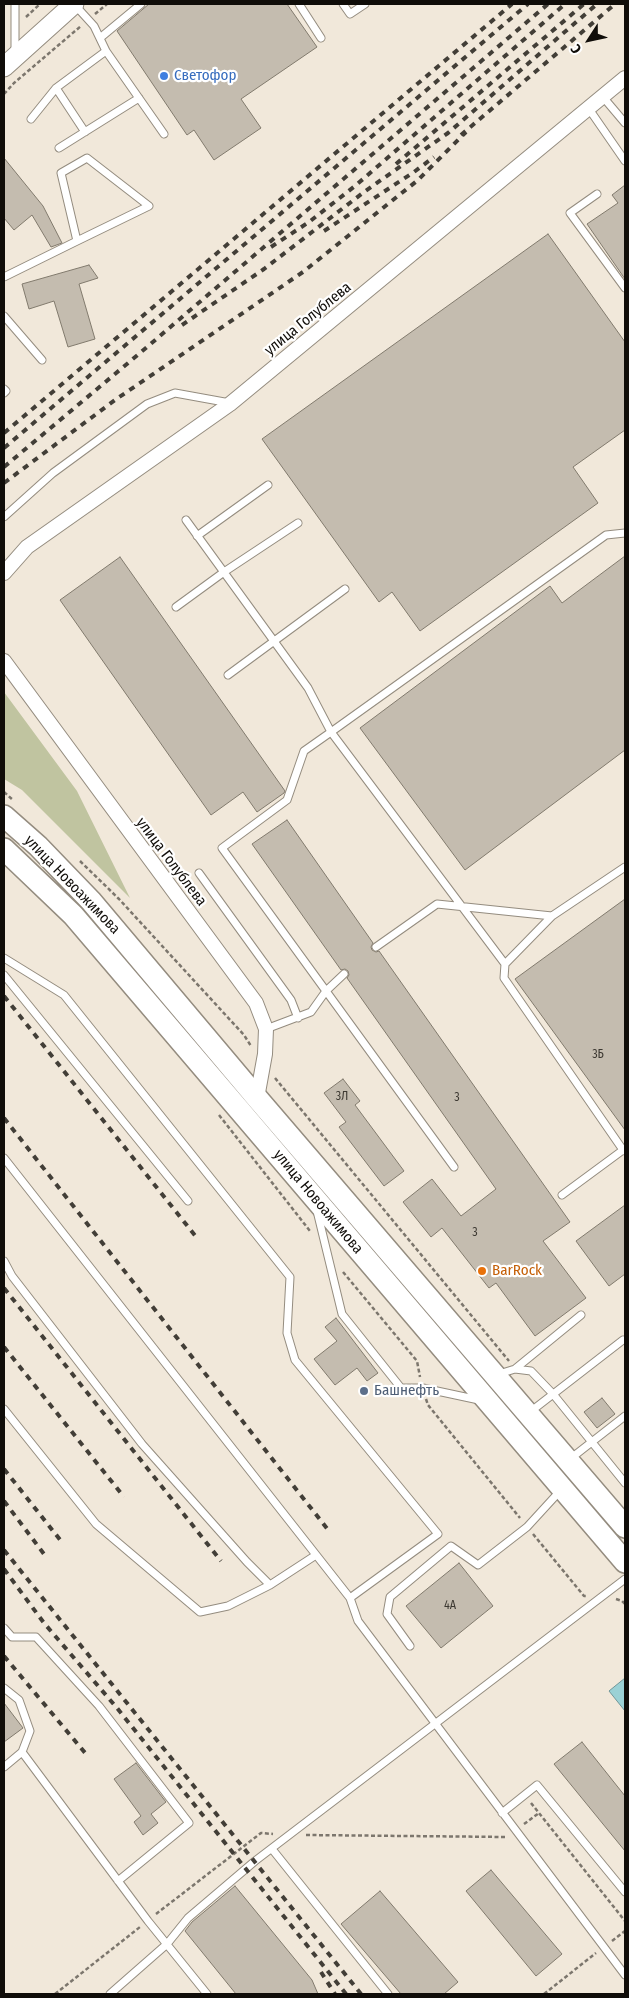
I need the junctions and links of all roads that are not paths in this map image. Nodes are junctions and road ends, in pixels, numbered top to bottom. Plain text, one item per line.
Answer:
1 (15, 4) edge
2 (74, 4) edge
3 (141, 4) edge
4 (298, 4) edge
5 (343, 4) edge
6 (365, 4) edge
7 (100, 38) junction
8 (321, 38) dead end
9 (106, 51) junction
10 (9, 62) edge
11 (625, 79) edge
12 (56, 88) junction
13 (603, 97) junction
14 (139, 98) junction
15 (589, 110) junction
16 (31, 118) dead end
17 (625, 123) edge
18 (85, 132) junction
19 (164, 134) dead end
20 (59, 148) dead end
21 (625, 161) edge
22 (596, 194) dead end
23 (77, 241) junction
24 (5, 275) edge
25 (625, 288) edge
26 (4, 316) edge
27 (42, 360) dead end
28 (4, 389) edge
29 (4, 393) edge
30 (230, 404) junction
31 (268, 485) dead end
32 (4, 517) edge
33 (186, 520) dead end
34 (298, 523) dead end
35 (625, 533) edge
36 (197, 536) junction
37 (224, 572) junction
38 (4, 573) edge
39 (345, 588) dead end
40 (176, 608) dead end
41 (274, 640) junction
42 (4, 661) edge
43 (228, 675) dead end
44 (331, 732) junction
45 (10, 810) edge
46 (4, 849) edge
47 (625, 867) edge
48 (200, 873) dead end
49 (462, 907) junction
50 (552, 916) junction
51 (376, 947) dead end
52 (4, 958) edge
53 (505, 964) junction
54 (344, 974) dead end
55 (4, 975) edge
56 (326, 991) junction
57 (298, 1018) junction
58 (266, 1029) junction
59 (257, 1098) junction
60 (624, 1151) edge
61 (4, 1158) edge
62 (454, 1167) dead end
63 (562, 1195) dead end
64 (313, 1196) junction
65 (188, 1201) dead end
66 (4, 1261) edge
67 (581, 1315) dead end
68 (623, 1340) dead end
69 (505, 1372) junction
70 (553, 1394) junction
71 (487, 1402) junction
72 (4, 1409) edge
73 (528, 1414) junction
74 (625, 1416) edge
75 (591, 1442) junction
76 (568, 1461) junction
77 (625, 1483) edge
78 (562, 1489) junction
79 (625, 1527) edge
80 (316, 1555) junction
81 (625, 1562) edge
82 (625, 1579) edge
83 (270, 1585) junction
84 (350, 1598) junction
85 (4, 1628) edge
86 (410, 1646) dead end
87 (4, 1688) edge
88 (434, 1724) junction
89 (22, 1752) junction
90 (4, 1767) edge
91 (502, 1813) junction
92 (272, 1849) junction
93 (118, 1881) junction
94 (625, 1892) edge
95 (167, 1944) junction
96 (625, 1976) edge
97 (110, 1994) edge
98 (207, 1994) edge
99 (388, 1994) edge

1 - 10 lane
2 - 7 lane
2 - 10 main road
3 - 7 lane
4 - 8 lane
5 - 6 lane
7 - 9 lane
9 - 12 lane
9 - 14 lane
11 - 13 street, улица Голублева
12 - 16 lane
12 - 18 lane
13 - 15 street, улица Голублева
13 - 17 lane
14 - 18 lane
14 - 19 lane
15 - 21 lane
15 - 30 street, улица Голублева
18 - 20 lane
22 - 25 lane
23 - 23 lane
23 - 24 lane
26 - 27 lane
28 - 29 lane
30 - 32 lane
30 - 38 street, улица Голублева
31 - 36 lane
33 - 36 lane
34 - 37 lane
35 - 44 lane
36 - 37 lane
37 - 40 lane
37 - 41 lane
39 - 41 lane
41 - 43 lane
41 - 44 lane
42 - 58 street, улица Голублева
44 - 49 lane
44 - 56 lane
45 - 59 main road, улица Новоажимова
46 - 64 main road, улица Новоажимова
47 - 50 lane
48 - 57 lane
49 - 50 lane
49 - 51 lane
49 - 53 lane
50 - 53 lane
52 - 84 lane
53 - 60 lane
54 - 56 lane
55 - 65 lane
56 - 57 lane
56 - 62 lane
57 - 58 lane
58 - 59 street, улица Голублева
59 - 69 main road, улица Новоажимова
60 - 63 lane
61 - 80 lane
64 - 71 main road, улица Новоажимова
64 - 71 lane
66 - 83 lane
67 - 69 lane
68 - 70 lane
69 - 70 lane
69 - 73 main road, улица Новоажимова
70 - 73 lane
70 - 75 lane
71 - 78 main road, улица Новоажимова
72 - 83 lane
73 - 76 main road, улица Новоажимова
74 - 75 lane
75 - 76 lane
75 - 77 lane
76 - 79 main road, улица Новоажимова
78 - 81 main road, улица Новоажимова
78 - 86 lane
80 - 83 lane
80 - 84 lane
82 - 88 lane
84 - 88 lane
85 - 93 lane
87 - 89 lane
88 - 91 lane
88 - 92 lane
89 - 90 lane
89 - 93 lane
91 - 94 lane
91 - 96 lane
92 - 95 lane
92 - 99 lane
93 - 95 lane
95 - 97 lane
95 - 98 lane

